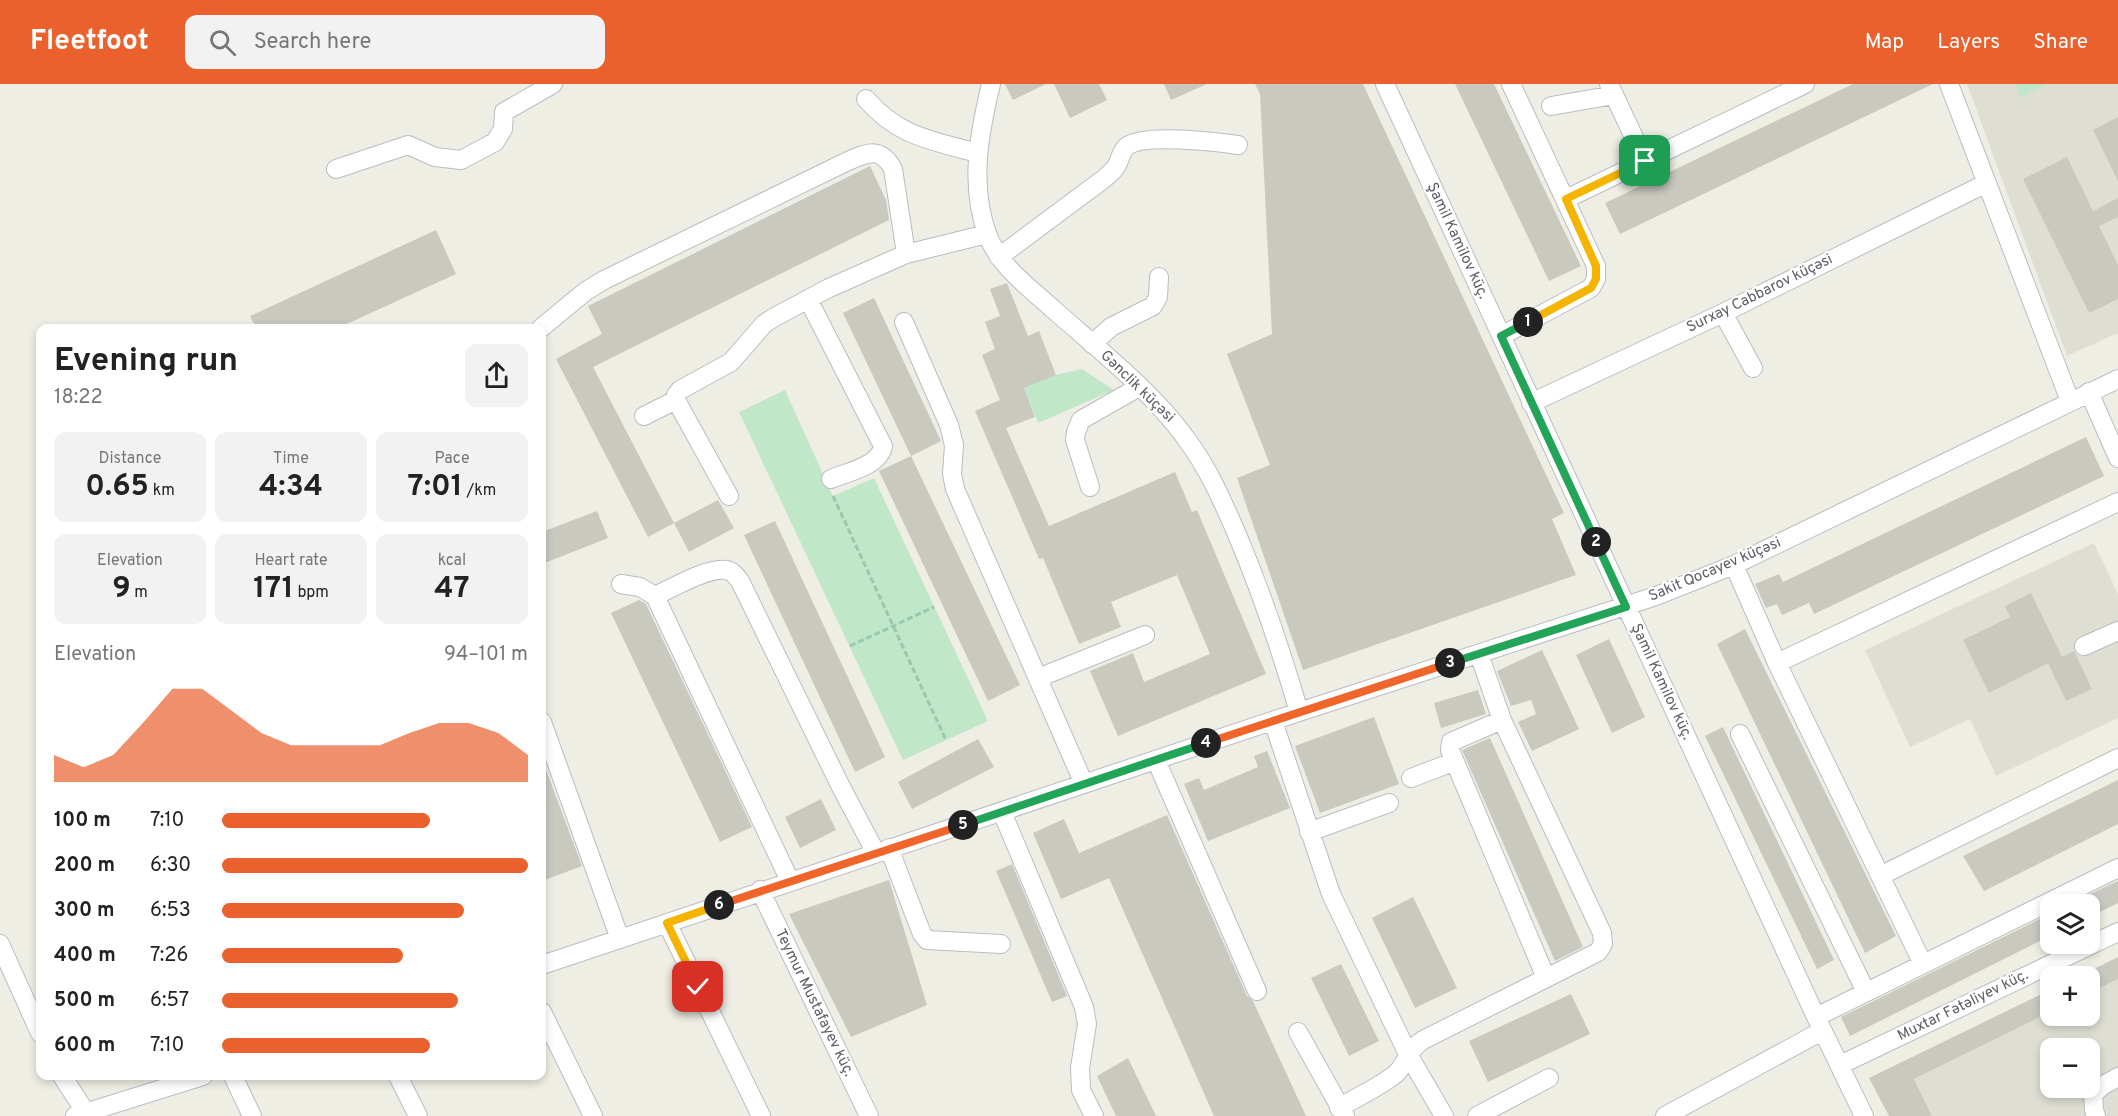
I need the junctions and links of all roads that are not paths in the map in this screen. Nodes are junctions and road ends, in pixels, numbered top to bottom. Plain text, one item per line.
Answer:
1 (553, 84) edge
2 (991, 84) edge
3 (1385, 84) edge
4 (1511, 84) edge
5 (1805, 84) edge
6 (1949, 84) edge
7 (1612, 90) edge
8 (866, 99) dead end
9 (1551, 106) dead end
10 (1238, 145) dead end
11 (977, 153) junction
12 (1645, 161) junction
13 (336, 169) dead end
14 (1987, 183) junction
15 (1566, 199) junction
16 (987, 234) junction
17 (906, 254) junction
18 (999, 257) junction
19 (1159, 277) dead end
20 (808, 299) junction
21 (1723, 313) junction
22 (904, 322) dead end
23 (546, 324) edge
24 (1501, 336) junction
25 (1092, 344) junction
26 (1753, 368) dead end
27 (2118, 379) edge
28 (1139, 387) junction
29 (2089, 392) junction
30 (676, 400) junction
31 (2070, 401) junction
32 (1532, 403) junction
33 (644, 416) dead end
34 (2118, 458) edge
35 (1090, 487) dead end
36 (832, 488) road end
37 (729, 496) dead end
38 (2118, 502) edge
39 (1734, 565) junction
40 (621, 584) dead end
41 (655, 596) junction
42 (1626, 607) junction
43 (2118, 631) edge
44 (1145, 635) dead end
45 (2084, 646) dead end
46 (1479, 654) junction
47 (1777, 663) junction
48 (1038, 678) junction
49 (1299, 712) junction
50 (1502, 720) junction
51 (1273, 721) junction
52 (546, 733) edge
53 (1740, 734) dead end
54 (2118, 758) edge
55 (1156, 760) junction
56 (1454, 762) junction
57 (1411, 778) dead end
58 (1084, 784) junction
59 (1389, 803) dead end
60 (1002, 812) junction
61 (1309, 832) junction
62 (883, 851) junction
63 (2118, 868) edge
64 (1880, 876) junction
65 (790, 881) junction
66 (760, 891) junction
67 (667, 923) junction
68 (2118, 932) edge
69 (620, 939) junction
70 (0, 944) edge
71 (1001, 944) dead end
72 (546, 964) edge
73 (1923, 964) junction
74 (1546, 978) junction
75 (1257, 991) dead end
76 (1866, 992) junction
77 (546, 1020) edge
78 (36, 1024) edge
79 (1819, 1024) junction
80 (1298, 1032) dead end
81 (1408, 1054) junction
82 (1840, 1065) junction
83 (2118, 1077) edge
84 (1549, 1078) dead end
85 (64, 1080) edge
86 (191, 1080) edge
87 (235, 1080) edge
88 (400, 1080) edge
89 (1342, 1112) edge
90 (83, 1115) edge
91 (252, 1116) edge
92 (418, 1116) edge
93 (592, 1116) edge
94 (761, 1116) edge
95 (869, 1116) edge
96 (1094, 1116) edge
97 (1444, 1116) edge
98 (1477, 1116) edge
99 (1665, 1116) edge
100 (1864, 1116) edge
101 (2096, 1116) edge

1 - 13 street
2 - 11 street, Gənclik küçəsi
3 - 24 street, Şamil Kamilov küç.
4 - 15 street
5 - 12 street
6 - 14 street
7 - 9 street
7 - 12 street
8 - 11 street
10 - 18 street
11 - 16 street, Gənclik küçəsi
12 - 15 street
14 - 21 street, Surxay Cabbarov küçəsi
14 - 31 street
15 - 24 street
16 - 17 street
16 - 18 street, Gənclik küçəsi
17 - 20 street
17 - 23 street
18 - 25 street, Gənclik küçəsi
19 - 25 street
20 - 30 street
20 - 36 street
21 - 26 street
21 - 32 street, Surxay Cabbarov küçəsi
22 - 48 street
24 - 32 street, Şamil Kamilov küç.
25 - 28 street, Gənclik küçəsi
27 - 29 street, Sakit Qocayev küçəsi
28 - 35 street
28 - 49 street, Gənclik küçəsi
29 - 31 street, Sakit Qocayev küçəsi
29 - 34 street
30 - 33 street
30 - 37 street
31 - 39 street, Sakit Qocayev küçəsi
32 - 42 street, Şamil Kamilov küç.
38 - 47 street
39 - 42 street, Sakit Qocayev küçəsi
39 - 47 street
40 - 41 street
41 - 62 street
41 - 65 street
42 - 46 street, Sakit Qocayev küçəsi
42 - 79 street, Şamil Kamilov küç.
43 - 45 street
44 - 48 street
46 - 49 street, Sakit Qocayev küçəsi
46 - 50 street
47 - 64 street
48 - 58 street
49 - 51 street, Sakit Qocayev küçəsi
50 - 56 street
50 - 74 street
51 - 55 street, Sakit Qocayev küçəsi
51 - 61 street
52 - 69 street
53 - 76 street
54 - 64 street
55 - 58 street, Sakit Qocayev küçəsi
55 - 75 street
56 - 57 street
56 - 74 street
58 - 60 street, Sakit Qocayev küçəsi
59 - 61 street
60 - 62 street, Sakit Qocayev küçəsi
60 - 96 street
61 - 81 street
62 - 65 street, Sakit Qocayev küçəsi
62 - 71 street
63 - 73 street
64 - 73 street
65 - 66 street, Sakit Qocayev küçəsi
66 - 67 street, Sakit Qocayev küçəsi
66 - 95 street, Teymur Mustafayev küç.
67 - 69 street, Sakit Qocayev küçəsi
67 - 94 street
68 - 82 street, Muxtar Fətəliyev küç.
69 - 72 street, Sakit Qocayev küçəsi
70 - 78 street
73 - 76 street
74 - 81 street
76 - 79 street
77 - 93 street
79 - 82 street, Şamil Kamilov küç.
79 - 99 street
80 - 89 street
81 - 89 street
81 - 97 street
82 - 100 street, Şamil Kamilov küç.
83 - 101 street
84 - 98 street
85 - 90 street
86 - 90 street
87 - 91 street
88 - 92 street

